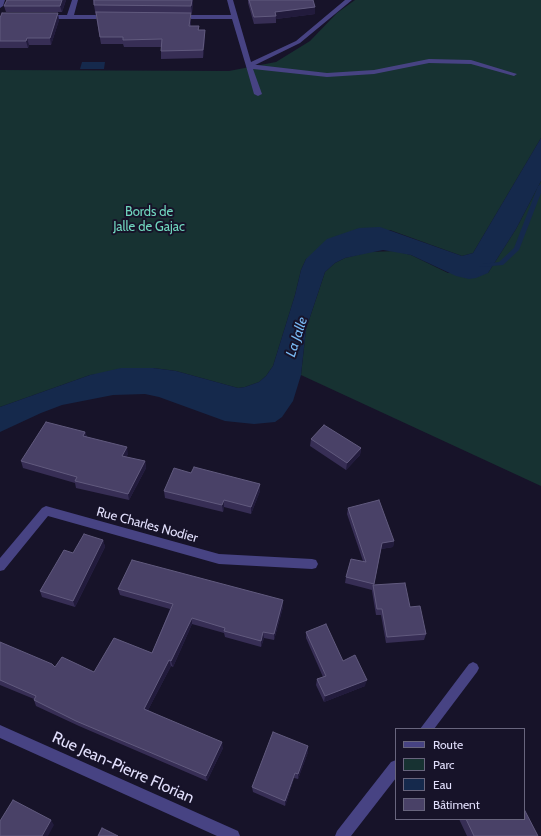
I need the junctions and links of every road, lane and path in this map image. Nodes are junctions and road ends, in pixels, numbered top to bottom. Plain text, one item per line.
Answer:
1 (2, 0) edge
2 (75, 0) edge
3 (230, 0) edge
4 (349, 0) edge
5 (0, 6) edge
6 (39, 16) edge
7 (70, 17) junction
8 (117, 17) edge
9 (171, 17) edge
10 (234, 17) junction
11 (249, 66) junction
12 (514, 74) dead end
13 (258, 94) dead end
14 (312, 564) dead end
15 (0, 566) edge
16 (473, 668) dead end
17 (427, 728) edge
18 (0, 731) edge
19 (395, 768) edge
20 (233, 836) edge
21 (342, 836) edge

1 - 5 street
2 - 7 street
3 - 10 street
4 - 11 street
6 - 7 street
7 - 8 street
9 - 10 street
10 - 11 street
11 - 12 street
11 - 13 street
14 - 15 street, Rue Charles Nodier
16 - 17 street
18 - 20 street, Rue Jean-Pierre Florian
19 - 21 street

